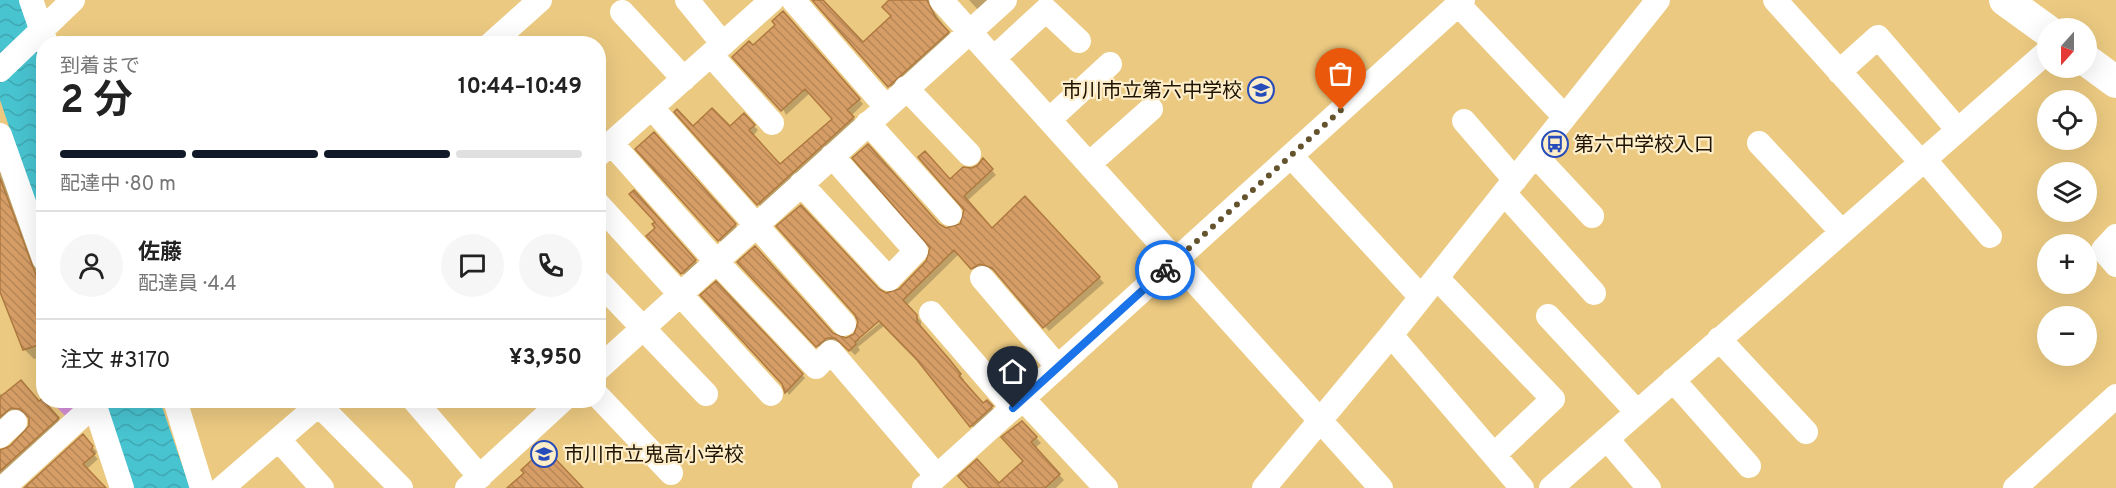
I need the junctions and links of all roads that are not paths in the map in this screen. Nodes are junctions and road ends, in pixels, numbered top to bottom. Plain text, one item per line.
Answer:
1 (31, 0) edge
2 (73, 0) edge
3 (540, 0) edge
4 (687, 0) edge
5 (772, 0) edge
6 (793, 0) edge
7 (941, 0) edge
8 (1005, 0) edge
9 (1658, 0) edge
10 (1774, 0) edge
11 (2005, 0) edge
12 (1461, 2) edge
13 (622, 12) dead end
14 (2037, 22) edge
15 (969, 31) junction
16 (41, 36) edge
17 (500, 36) edge
18 (36, 40) edge
19 (1079, 41) dead end
20 (717, 50) junction
21 (994, 58) junction
22 (2037, 61) edge
23 (1110, 64) dead end
24 (2097, 68) edge
25 (0, 70) edge
26 (1839, 72) junction
27 (684, 79) junction
28 (2116, 82) edge
29 (906, 88) junction
30 (652, 108) junction
31 (1151, 109) dead end
32 (877, 115) junction
33 (1565, 117) junction
34 (1049, 120) junction
35 (1464, 121) dead end
36 (772, 123) dead end
37 (1958, 130) junction
38 (0, 135) edge
39 (1759, 143) dead end
40 (606, 148) edge
41 (606, 150) edge
42 (969, 154) dead end
43 (1535, 155) junction
44 (832, 156) junction
45 (1291, 156) junction
46 (1922, 161) junction
47 (1089, 164) junction
48 (801, 184) junction
49 (1509, 187) junction
50 (606, 213) edge
51 (950, 214) dead end
52 (1592, 216) dead end
53 (755, 226) junction
54 (1842, 232) junction
55 (36, 236) edge
56 (1990, 236) dead end
57 (2116, 236) edge
58 (1176, 260) junction
59 (716, 261) junction
60 (2116, 265) edge
61 (982, 278) dead end
62 (1437, 278) junction
63 (606, 290) edge
64 (1594, 293) dead end
65 (681, 294) junction
66 (1421, 297) junction
67 (931, 313) dead end
68 (1548, 316) dead end
69 (844, 324) dead end
70 (642, 329) junction
71 (1391, 335) junction
72 (1719, 339) junction
73 (606, 358) edge
74 (1058, 367) junction
75 (1673, 380) junction
76 (706, 394) dead end
77 (771, 394) dead end
78 (2116, 396) edge
79 (1018, 403) junction
80 (606, 404) edge
81 (89, 408) edge
82 (96, 408) edge
83 (177, 408) edge
84 (316, 408) edge
85 (327, 408) edge
86 (420, 408) edge
87 (554, 408) edge
88 (1637, 412) junction
89 (1319, 421) junction
90 (1806, 432) dead end
91 (1607, 439) junction
92 (280, 441) junction
93 (1494, 455) junction
94 (1749, 465) dead end
95 (671, 473) dead end
96 (473, 482) edge
97 (931, 482) edge
98 (17, 483) edge
99 (122, 488) edge
100 (202, 488) edge
101 (222, 488) edge
102 (322, 488) edge
103 (401, 488) edge
104 (1106, 488) edge
105 (1264, 488) edge
106 (1381, 488) edge
107 (1522, 488) edge
108 (1551, 488) edge
109 (1649, 488) edge
110 (2016, 488) edge

1 - 16 street
2 - 16 street
3 - 17 street
4 - 20 street
5 - 20 street
6 - 32 street
7 - 15 street
8 - 15 street
9 - 33 street
10 - 26 street
11 - 14 main road
12 - 33 street
12 - 45 street
13 - 27 street
15 - 21 street
15 - 29 street
18 - 25 street
19 - 21 street
20 - 27 street
20 - 36 street
21 - 34 street
22 - 37 street
23 - 34 street
24 - 28 main road
26 - 37 street
26 - 46 street
27 - 30 street
29 - 32 street
29 - 42 street
30 - 40 street
30 - 53 street
31 - 47 street
32 - 44 street
32 - 51 street
33 - 43 street
34 - 47 street
35 - 49 street
37 - 46 street
38 - 55 street
39 - 54 street
41 - 59 street
43 - 49 street
43 - 52 street
44 - 48 street
44 - 48 street
45 - 58 street
45 - 66 street
46 - 54 street
46 - 56 street
47 - 58 street
48 - 53 street
49 - 62 street
49 - 64 street
50 - 65 street
53 - 59 street
53 - 69 street
54 - 72 street
57 - 60 street
58 - 74 street
58 - 89 street
59 - 65 street
59 - 97 street
61 - 74 street
62 - 66 street
62 - 93 street
63 - 70 street
65 - 70 street
65 - 77 street
66 - 71 street
67 - 79 street
68 - 88 street
70 - 73 street
70 - 76 street
71 - 89 street
71 - 93 street
72 - 75 street
72 - 90 street
74 - 79 street
75 - 88 street
75 - 94 street
78 - 110 street
79 - 97 street
79 - 104 street
80 - 95 street
81 - 98 street
82 - 99 street
83 - 100 street
84 - 92 street
85 - 103 street
86 - 96 street
87 - 96 street
88 - 91 street
89 - 105 street
89 - 106 street
91 - 108 street
91 - 109 street
92 - 101 street
92 - 102 street
93 - 107 street

